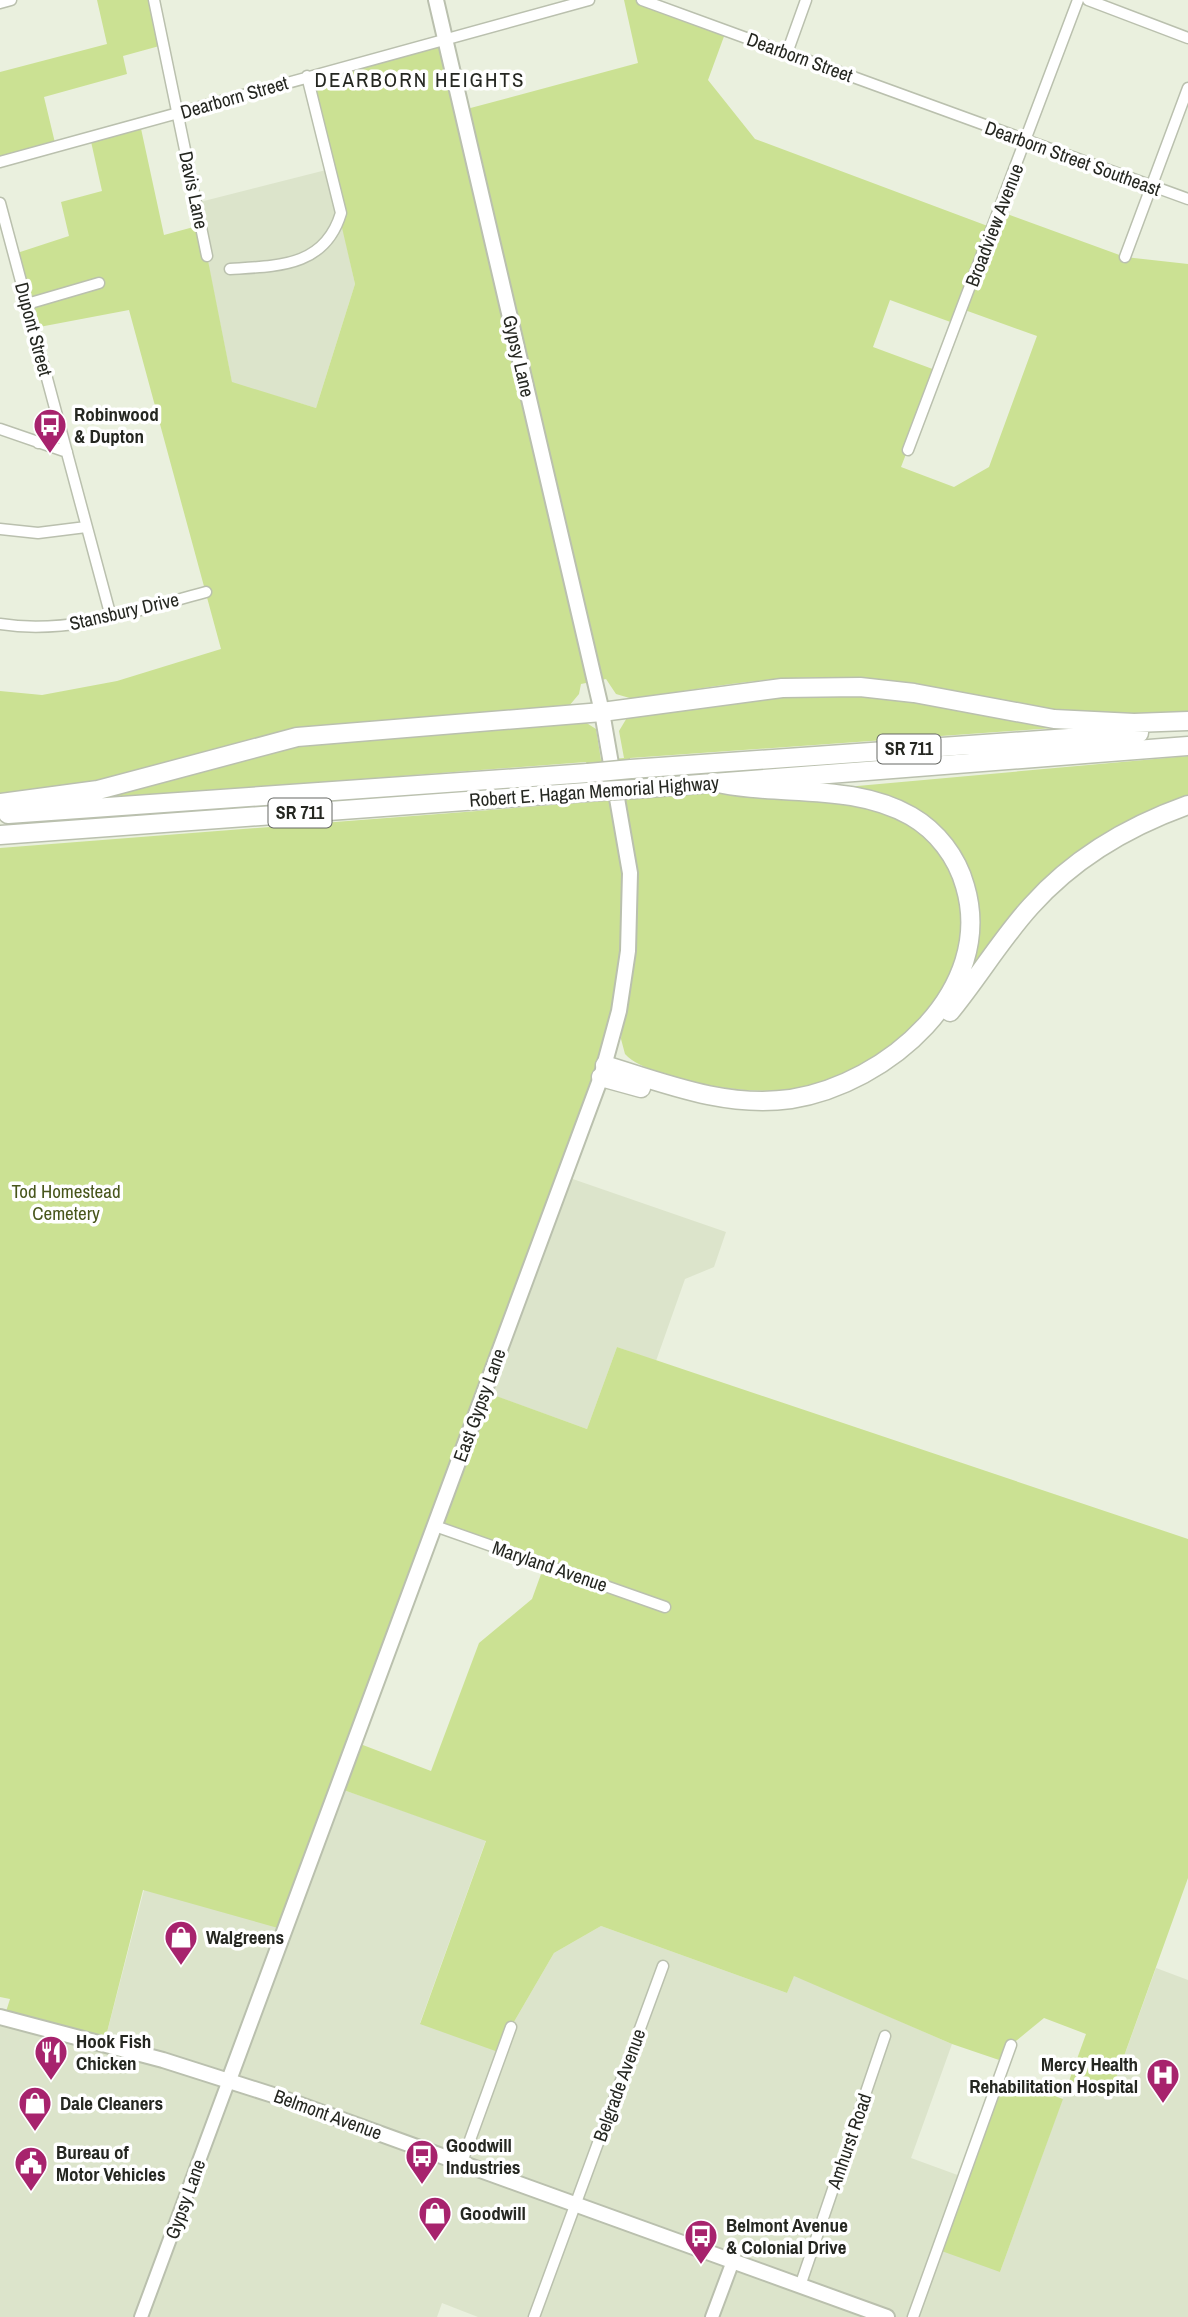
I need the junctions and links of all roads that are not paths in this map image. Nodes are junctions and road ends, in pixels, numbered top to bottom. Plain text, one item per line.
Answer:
1 (11, 0) edge
2 (153, 0) edge
3 (436, 0) edge
4 (589, 0) edge
5 (642, 0) edge
6 (806, 0) edge
7 (1078, 0) edge
8 (1088, 0) edge
9 (0, 3) edge
10 (1188, 38) edge
11 (445, 39) junction
12 (787, 52) junction
13 (307, 76) junction
14 (1188, 88) edge
15 (177, 113) junction
16 (958, 115) joint
17 (1026, 141) junction
18 (0, 162) edge
19 (1152, 188) junction
20 (1188, 200) edge
21 (0, 204) edge
22 (207, 257) dead end
23 (1125, 257) dead end
24 (230, 269) dead end
25 (99, 283) dead end
26 (27, 304) junction
27 (59, 424) junction
28 (0, 429) edge
29 (38, 443) junction
30 (908, 450) dead end
31 (66, 452) junction
32 (86, 527) junction
33 (0, 529) edge
34 (205, 592) dead end
35 (111, 617) junction
36 (0, 624) edge
37 (601, 712) junction
38 (1188, 722) edge
39 (1188, 729) edge
40 (1188, 746) edge
41 (713, 782) junction
42 (0, 803) edge
43 (1188, 806) edge
44 (0, 815) edge
45 (0, 835) edge
46 (603, 1071) junction
47 (435, 1526) junction
48 (665, 1607) dead end
49 (663, 1966) dead end
50 (0, 2017) edge
51 (511, 2027) dead end
52 (885, 2036) dead end
53 (1011, 2045) dead end
54 (229, 2081) junction
55 (462, 2162) junction
56 (576, 2204) junction
57 (733, 2261) junction
58 (800, 2286) junction
59 (141, 2317) edge
60 (534, 2317) edge
61 (712, 2317) edge
62 (887, 2317) edge
63 (913, 2317) edge

1 - 9 street
2 - 15 street, Davis Lane
3 - 11 main road, Gypsy Lane
4 - 11 street, Dearborn Street
5 - 12 street, Dearborn Street
6 - 12 street
7 - 17 street, Broadview Avenue
8 - 10 street
11 - 13 street, Dearborn Street
11 - 37 main road, Gypsy Lane
12 - 16 street, Dearborn Street
13 - 15 street, Dearborn Street
13 - 24 street
14 - 19 street
15 - 18 street, Dearborn Street
15 - 22 street, Davis Lane
16 - 17 street, Dearborn Street Southeast
17 - 19 street, Dearborn Street Southeast
17 - 30 street, Broadview Avenue
19 - 20 street, Dearborn Street Southeast
19 - 23 street
21 - 26 street, Dupont Street
25 - 26 street
26 - 27 street, Dupont Street
27 - 29 street
27 - 31 street, Dupont Street
28 - 29 street
29 - 31 street
31 - 32 street, Dupont Street
32 - 33 street
32 - 35 street, Dupont Street
34 - 35 street, Stansbury Drive
35 - 36 street, Stansbury Drive
37 - 38 highway
37 - 42 highway
37 - 46 main road, East Gypsy Lane
39 - 44 highway, Robert E. Hagan Memorial Highway / SR 711, bridge
40 - 41 highway, Robert E. Hagan Memorial Highway / SR 711
41 - 45 highway, Robert E. Hagan Memorial Highway / SR 711, bridge
41 - 46 highway
43 - 46 highway
46 - 47 main road, East Gypsy Lane
47 - 48 street, Maryland Avenue
47 - 54 main road, East Gypsy Lane
49 - 56 street, Belgrade Avenue
50 - 54 main road, Belmont Avenue
51 - 55 street
52 - 58 street, Amhurst Road
53 - 63 street
54 - 55 main road, Belmont Avenue
54 - 59 street, Gypsy Lane
55 - 56 main road, Belmont Avenue
56 - 57 main road, Belmont Avenue
56 - 60 street, Belgrade Avenue
57 - 58 main road, Belmont Avenue
57 - 61 street
58 - 62 main road, Belmont Avenue

